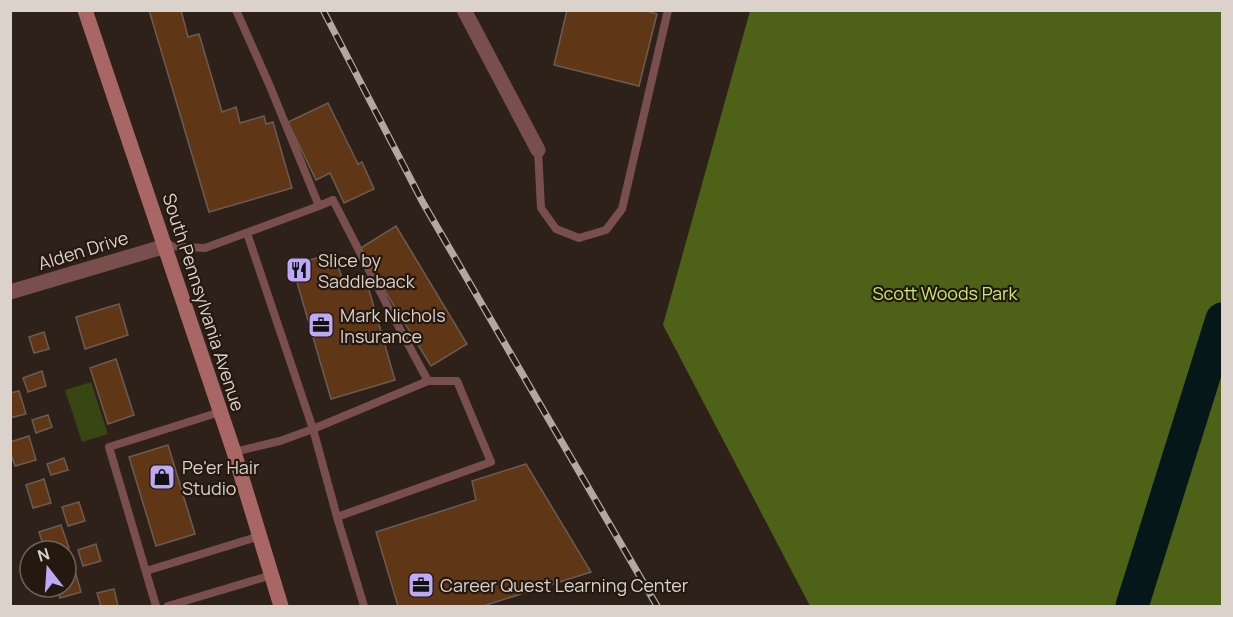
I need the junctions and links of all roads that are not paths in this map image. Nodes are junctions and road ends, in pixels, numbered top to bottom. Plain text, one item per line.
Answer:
1 (85, 10) edge
2 (236, 10) edge
3 (465, 10) edge
4 (668, 10) edge
5 (538, 150) joint
6 (319, 206) junction
7 (247, 232) junction
8 (166, 246) junction
9 (10, 292) edge
10 (428, 381) junction
11 (220, 412) junction
12 (313, 429) junction
13 (234, 452) junction
14 (337, 518) junction
15 (260, 536) junction
16 (146, 572) junction
17 (272, 575) junction
18 (156, 606) edge
19 (168, 606) edge
20 (281, 606) edge
21 (364, 606) edge

1 - 8 main road, South Pennsylvania Avenue
2 - 6 lane
3 - 5 street
4 - 5 lane
6 - 7 lane
6 - 10 lane
7 - 8 lane
7 - 12 lane
8 - 9 street, Alden Drive
8 - 11 main road, South Pennsylvania Avenue
10 - 12 lane
10 - 14 lane
11 - 13 main road, South Pennsylvania Avenue
11 - 16 lane
12 - 13 lane
12 - 14 lane
13 - 15 main road, South Pennsylvania Avenue
14 - 21 lane
15 - 16 lane
15 - 17 main road, South Pennsylvania Avenue
16 - 18 lane
17 - 19 lane
17 - 20 main road, South Pennsylvania Avenue

